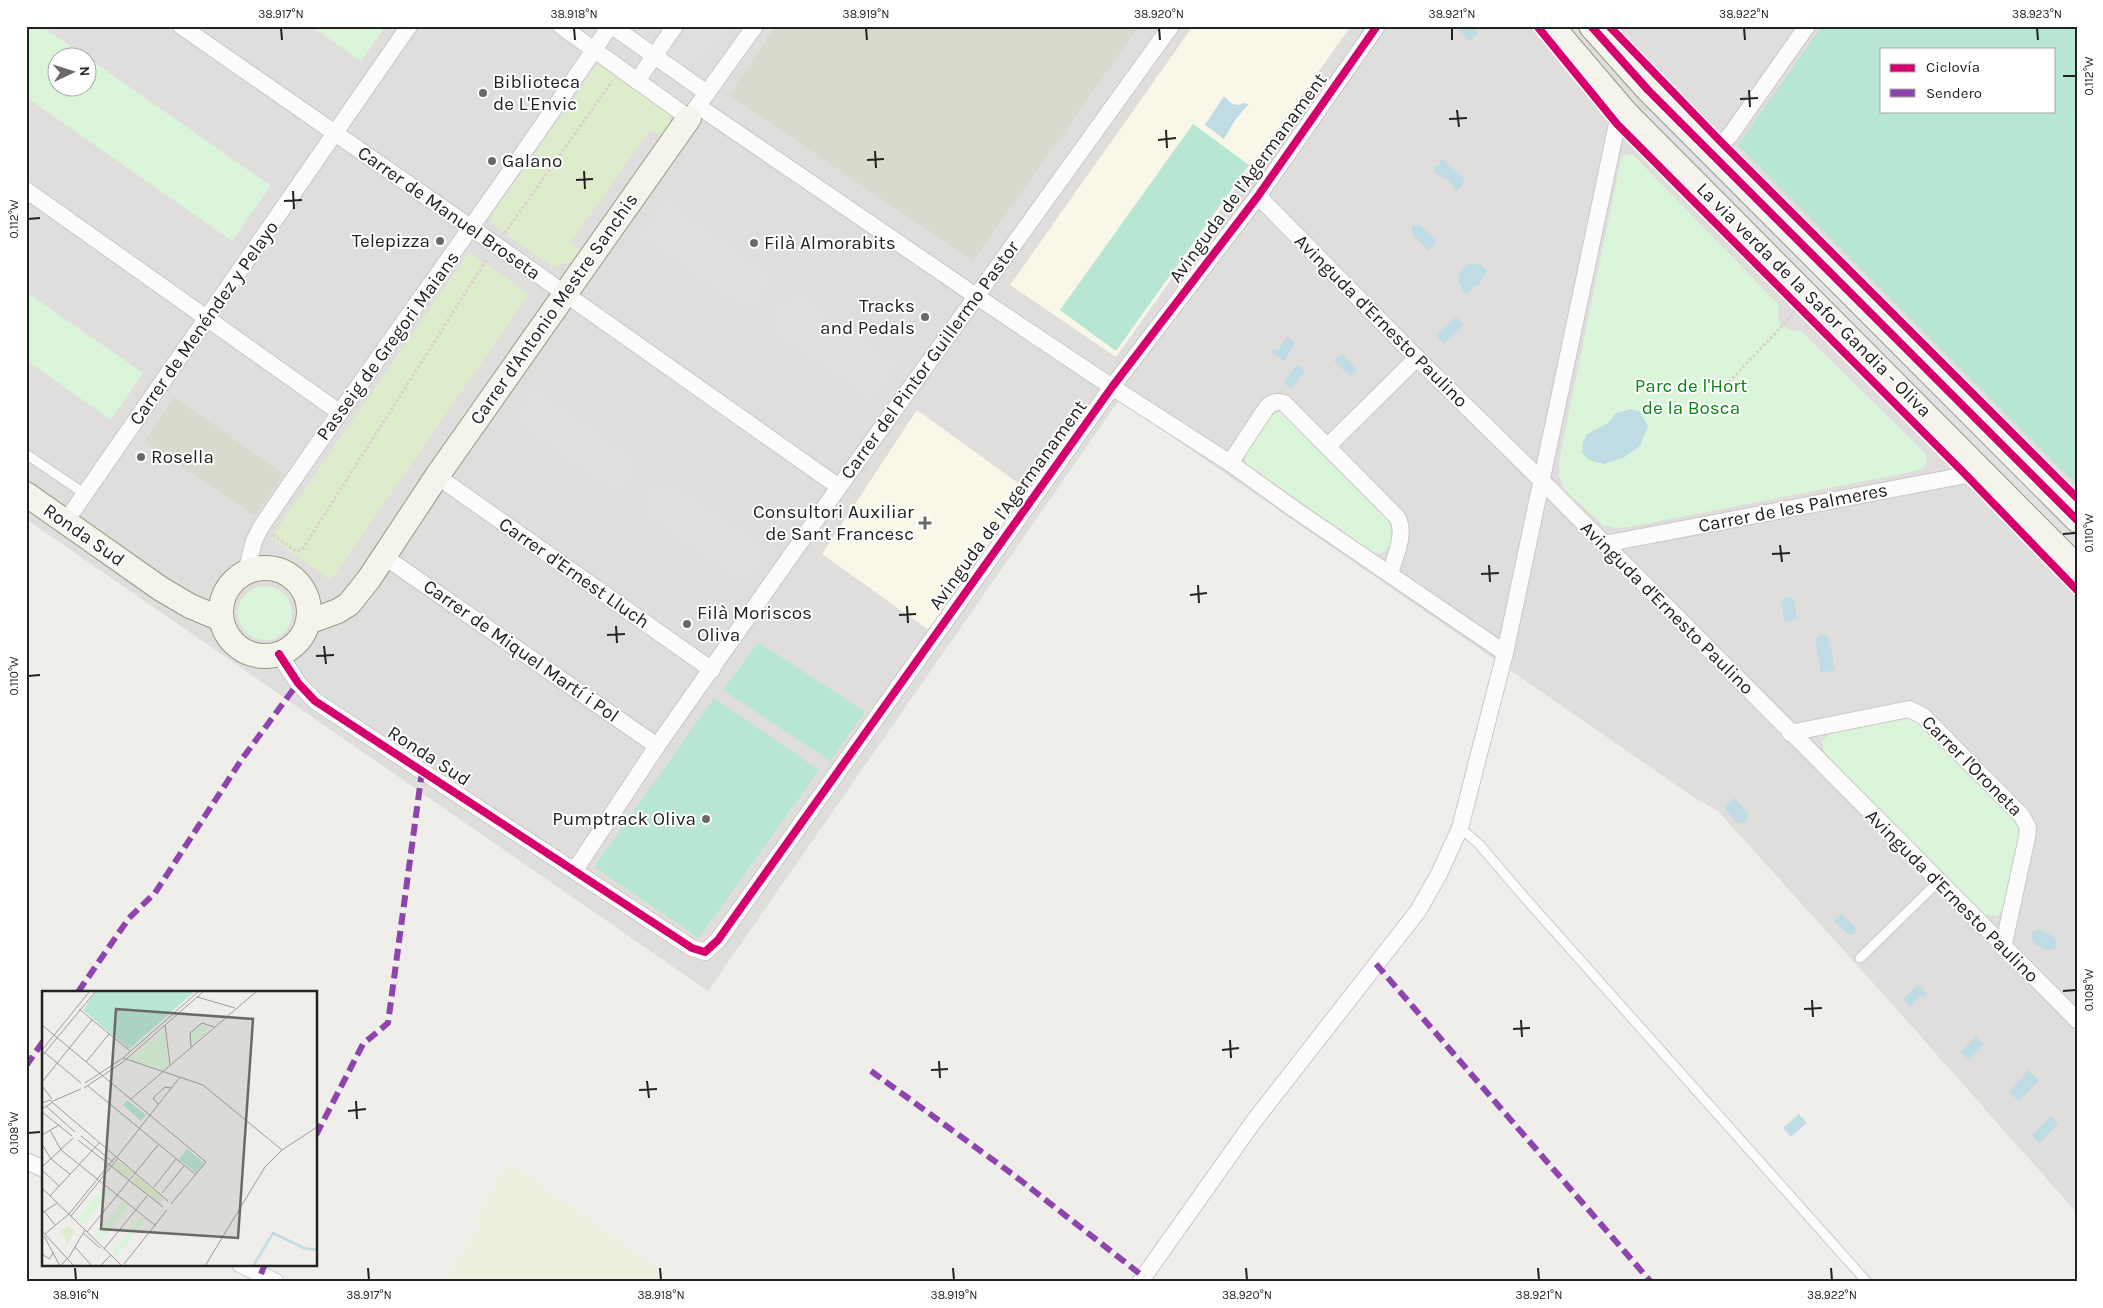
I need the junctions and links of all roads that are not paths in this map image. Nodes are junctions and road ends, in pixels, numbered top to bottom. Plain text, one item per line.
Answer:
1 (181, 26) edge
2 (410, 26) edge
3 (561, 26) edge
4 (611, 26) edge
5 (675, 26) edge
6 (755, 26) edge
7 (1171, 26) edge
8 (1377, 26) edge
9 (1552, 26) edge
10 (1591, 26) edge
11 (1807, 26) edge
12 (594, 50) junction
13 (655, 56) junction
14 (638, 81) junction
15 (1641, 81) junction
16 (1609, 96) junction
17 (698, 106) junction
18 (1626, 113) junction
19 (335, 133) junction
20 (1712, 154) junction
21 (26, 190) edge
22 (1258, 196) junction
23 (472, 228) junction
24 (564, 294) junction
25 (976, 296) junction
26 (208, 318) junction
27 (1417, 358) junction
28 (1112, 388) junction
29 (339, 412) junction
30 (1328, 446) junction
31 (26, 454) edge
32 (1230, 463) junction
33 (1982, 472) junction
34 (437, 476) junction
35 (1542, 481) junction
36 (839, 487) junction
37 (26, 494) edge
38 (85, 494) junction
39 (2077, 520) edge
40 (66, 521) junction
41 (1604, 544) junction
42 (385, 557) junction
43 (2077, 567) edge
44 (246, 572) junction
45 (1390, 574) junction
46 (358, 593) junction
47 (306, 594) junction
48 (221, 619) junction
49 (308, 622) junction
50 (1505, 653) junction
51 (279, 654) junction
52 (712, 670) junction
53 (1790, 733) junction
54 (656, 746) junction
55 (1460, 828) junction
56 (575, 870) junction
57 (1938, 882) junction
58 (2004, 948) junction
59 (1860, 958) dead end
60 (2077, 1020) edge
61 (26, 1161) edge
62 (42, 1168) edge
63 (244, 1266) edge
64 (276, 1282) edge
65 (1140, 1282) edge
66 (1867, 1282) edge

1 - 19 street, Carrer de Manuel Broseta
2 - 19 street, Carrer de Menéndez y Pelayo
3 - 12 street
4 - 12 street, Passeig de Gregori Maians
4 - 13 street
5 - 13 street
6 - 17 street, Carrer d'Antonio Mestre Sanchis
7 - 25 street, Carrer del Pintor Guillermo Pastor
8 - 22 street, Avinguda de l'Agermanament
9 - 16 street
10 - 15 street
11 - 20 street
12 - 14 street
12 - 23 street, Passeig de Gregori Maians
13 - 14 street
13 - 17 street
14 - 17 street
15 - 16 street
15 - 18 street
15 - 20 street
16 - 18 street
17 - 24 street, Carrer d'Antonio Mestre Sanchis
17 - 25 street
18 - 33 street
18 - 35 street
19 - 23 street, Carrer de Manuel Broseta
19 - 26 street, Carrer de Menéndez y Pelayo
20 - 39 street
21 - 26 street
22 - 27 street, Avinguda d'Ernesto Paulino
22 - 28 street, Avinguda de l'Agermanament
23 - 24 street, Carrer de Manuel Broseta
23 - 29 street, Passeig de Gregori Maians
24 - 34 street, Carrer d'Antonio Mestre Sanchis
24 - 36 street, Carrer de Manuel Broseta
25 - 28 street
25 - 36 street, Carrer del Pintor Guillermo Pastor
26 - 29 street
26 - 38 street, Carrer de Menéndez y Pelayo
27 - 30 street
27 - 35 street, Avinguda d'Ernesto Paulino
28 - 32 street
28 - 56 street, Avinguda de l'Agermanament
29 - 44 street, Passeig de Gregori Maians
30 - 32 street
30 - 45 street
31 - 38 lane, Ronda Sud
32 - 45 street
33 - 41 street, Carrer de les Palmeres
33 - 43 street
34 - 42 street, Carrer d'Antonio Mestre Sanchis
34 - 52 street, Carrer d'Ernest Lluch
35 - 41 street, Avinguda d'Ernesto Paulino
35 - 50 street
36 - 52 street, Carrer del Pintor Guillermo Pastor
37 - 40 street, Ronda Sud
38 - 40 street, Carrer de Menéndez y Pelayo
40 - 48 street, Ronda Sud
41 - 53 street, Avinguda d'Ernesto Paulino
42 - 46 street, Carrer d'Antonio Mestre Sanchis
42 - 54 street, Carrer de Miquel Martí i Pol
44 - 47 street
44 - 48 street
45 - 50 street
46 - 47 street
46 - 49 street, Carrer d'Antonio Mestre Sanchis
47 - 49 street
48 - 51 street
49 - 51 street
50 - 55 street
51 - 56 street, Ronda Sud
52 - 54 street, Carrer del Pintor Guillermo Pastor
53 - 57 street, Avinguda d'Ernesto Paulino
53 - 58 street, Carrer l'Oroneta
54 - 56 street, Carrer del Pintor Guillermo Pastor
55 - 65 street
55 - 66 lane
57 - 58 street, Avinguda d'Ernesto Paulino
57 - 59 lane
58 - 60 street, Avinguda d'Ernesto Paulino
61 - 62 street
63 - 64 street

